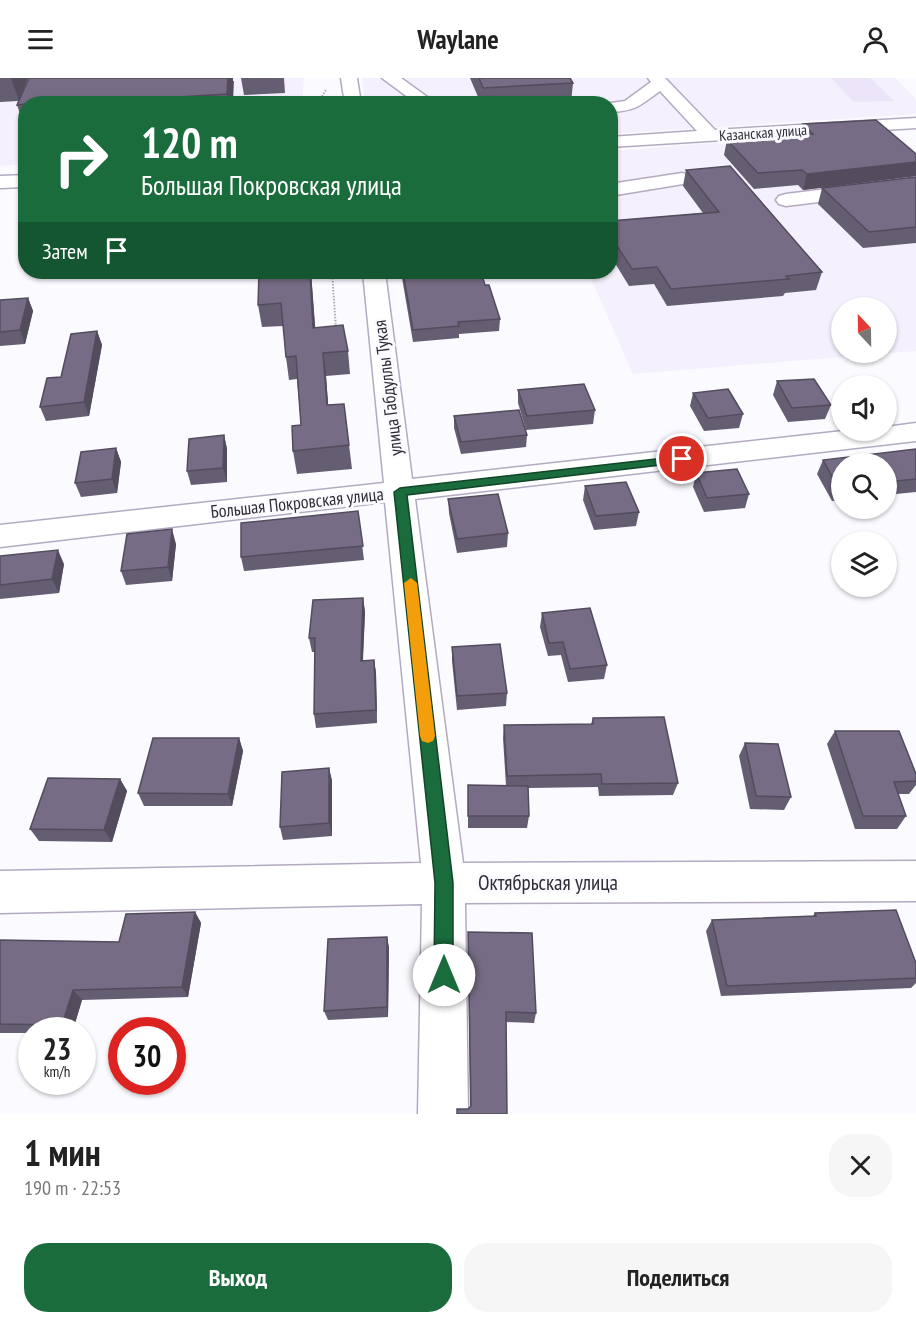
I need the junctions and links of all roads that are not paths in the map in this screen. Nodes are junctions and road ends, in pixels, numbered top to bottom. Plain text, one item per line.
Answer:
1 (349, 78) edge
2 (390, 78) edge
3 (658, 80) edge
4 (352, 96) edge
5 (417, 96) edge
6 (618, 107) edge
7 (914, 125) edge
8 (711, 136) junction
9 (618, 142) edge
10 (682, 179) dead end
11 (18, 182) edge
12 (0, 183) edge
13 (916, 184) edge
14 (618, 189) edge
15 (786, 200) dead end
16 (375, 279) edge
17 (916, 432) edge
18 (400, 492) junction
19 (0, 536) edge
20 (916, 881) edge
21 (444, 883) junction
22 (0, 892) edge
23 (443, 1114) edge

1 - 4 street
2 - 5 street
3 - 6 street
3 - 8 street
7 - 8 street, Казанская улица
8 - 9 street, Казанская улица
10 - 14 street
11 - 12 street
13 - 15 street
16 - 18 street, улица Габдуллы Тукая
17 - 18 street, Большая Покровская улица
18 - 19 street, Большая Покровская улица
18 - 21 street, улица Габдуллы Тукая
20 - 21 street, Октябрьская улица
21 - 22 street, Октябрьская улица
21 - 23 street, улица Габдуллы Тукая

